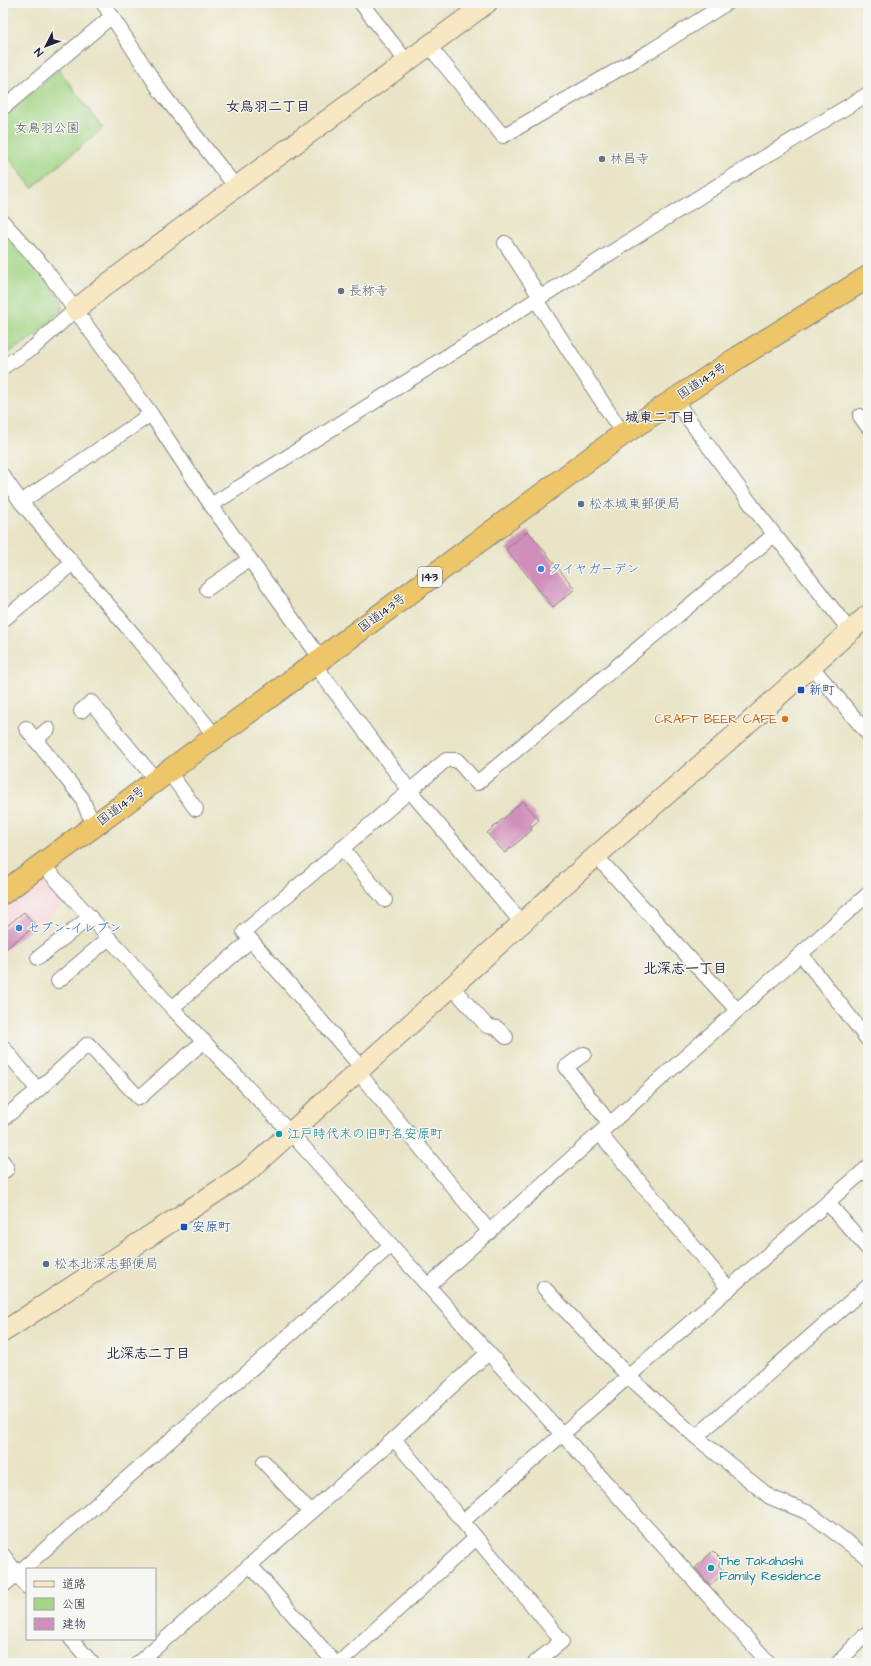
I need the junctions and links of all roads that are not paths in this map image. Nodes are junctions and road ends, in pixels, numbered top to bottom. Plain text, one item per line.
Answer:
1 (103, 3) edge
2 (362, 3) edge
3 (486, 3) edge
4 (727, 3) edge
5 (112, 16) junction
6 (429, 46) junction
7 (407, 62) junction
8 (868, 94) edge
9 (3, 108) edge
10 (236, 187) junction
11 (3, 222) edge
12 (504, 243) dead end
13 (868, 277) edge
14 (538, 299) junction
15 (75, 310) junction
16 (3, 367) edge
17 (674, 399) junction
18 (151, 414) junction
19 (623, 434) junction
20 (3, 476) edge
21 (21, 502) junction
22 (211, 505) junction
23 (774, 535) junction
24 (250, 559) junction
25 (73, 563) junction
26 (207, 589) dead end
27 (868, 615) edge
28 (3, 620) edge
29 (850, 631) junction
30 (317, 661) junction
31 (811, 666) junction
32 (86, 702) dead end
33 (26, 728) dead end
34 (48, 729) dead end
35 (868, 734) edge
36 (215, 736) junction
37 (35, 740) junction
38 (162, 775) junction
39 (410, 791) junction
40 (196, 809) dead end
41 (96, 824) junction
42 (342, 848) junction
43 (596, 856) junction
44 (42, 864) junction
45 (3, 893) edge
46 (868, 894) edge
47 (386, 900) dead end
48 (90, 917) junction
49 (522, 923) junction
50 (109, 938) junction
51 (251, 940) junction
52 (801, 954) junction
53 (38, 958) dead end
54 (58, 981) dead end
55 (452, 986) junction
56 (172, 1008) junction
57 (737, 1010) junction
58 (506, 1037) dead end
59 (868, 1040) edge
60 (204, 1041) junction
61 (3, 1047) edge
62 (584, 1054) dead end
63 (360, 1070) junction
64 (38, 1090) junction
65 (3, 1120) edge
66 (610, 1124) junction
67 (291, 1134) junction
68 (600, 1134) junction
69 (3, 1162) edge
70 (868, 1167) edge
71 (3, 1172) edge
72 (828, 1203) junction
73 (490, 1232) junction
74 (391, 1245) junction
75 (868, 1249) edge
76 (428, 1286) junction
77 (868, 1286) edge
78 (544, 1288) dead end
79 (729, 1289) junction
80 (3, 1332) edge
81 (488, 1353) junction
82 (629, 1377) junction
83 (562, 1435) junction
84 (696, 1436) junction
85 (394, 1439) junction
86 (264, 1462) dead end
87 (310, 1512) junction
88 (463, 1521) junction
89 (476, 1538) junction
90 (3, 1555) edge
91 (868, 1558) edge
92 (251, 1566) junction
93 (18, 1574) junction
94 (26, 1585) edge
95 (3, 1586) edge
96 (868, 1632) edge
97 (72, 1640) edge
98 (92, 1663) edge
99 (138, 1663) edge
100 (335, 1663) edge
101 (339, 1663) edge
102 (535, 1663) edge
103 (769, 1663) edge
104 (838, 1663) edge

1 - 5 street
2 - 7 street
3 - 6 street
4 - 6 street
5 - 9 street
5 - 10 street
6 - 7 street
7 - 10 street
8 - 14 street
10 - 15 street
11 - 15 street
12 - 14 street
13 - 17 highway, 国道143号 / 143
14 - 19 street
14 - 22 street
15 - 16 street
15 - 18 street
17 - 19 highway, 国道143号 / 143
17 - 23 street
18 - 21 street
18 - 22 street
19 - 30 highway, 国道143号 / 143
20 - 21 street
21 - 25 street
22 - 24 street
23 - 29 street
23 - 39 street
24 - 26 street
24 - 30 street
25 - 28 street
25 - 36 street
27 - 29 street
29 - 31 street
30 - 36 highway, 国道143号 / 143
30 - 39 street
31 - 35 street
31 - 43 street
32 - 38 street
33 - 37 street
34 - 37 street
36 - 38 highway, 国道143号 / 143
37 - 41 street
38 - 40 street
38 - 41 highway, 国道143号 / 143
39 - 42 street
39 - 49 street
41 - 44 highway, 国道143号 / 143
42 - 47 street
42 - 51 street
43 - 49 street
43 - 57 street
44 - 45 highway, 国道143号 / 143
44 - 48 street
46 - 52 street
48 - 50 street
48 - 53 street
49 - 55 street
50 - 54 street
50 - 56 street
51 - 56 street
51 - 63 street
52 - 57 street
52 - 59 street
55 - 58 street
55 - 63 street
56 - 60 street
57 - 66 street
60 - 64 street
60 - 67 street
61 - 64 street
62 - 66 street
63 - 67 street
63 - 73 street
64 - 65 street
66 - 68 street
67 - 74 street
67 - 80 street
68 - 73 street
68 - 79 street
69 - 71 street
70 - 72 street
72 - 75 street
72 - 79 street
73 - 76 street
74 - 76 street
74 - 93 street
76 - 81 street
77 - 84 street
78 - 82 street
79 - 82 street
81 - 83 street
81 - 85 street
82 - 83 street
82 - 84 street
83 - 88 street
83 - 103 street
84 - 91 street
85 - 87 street
85 - 88 street
86 - 87 street
87 - 92 street
88 - 89 street
89 - 101 street
89 - 102 street
90 - 93 street
92 - 99 street
92 - 100 street
93 - 94 street
93 - 95 street
96 - 104 street
97 - 98 street

